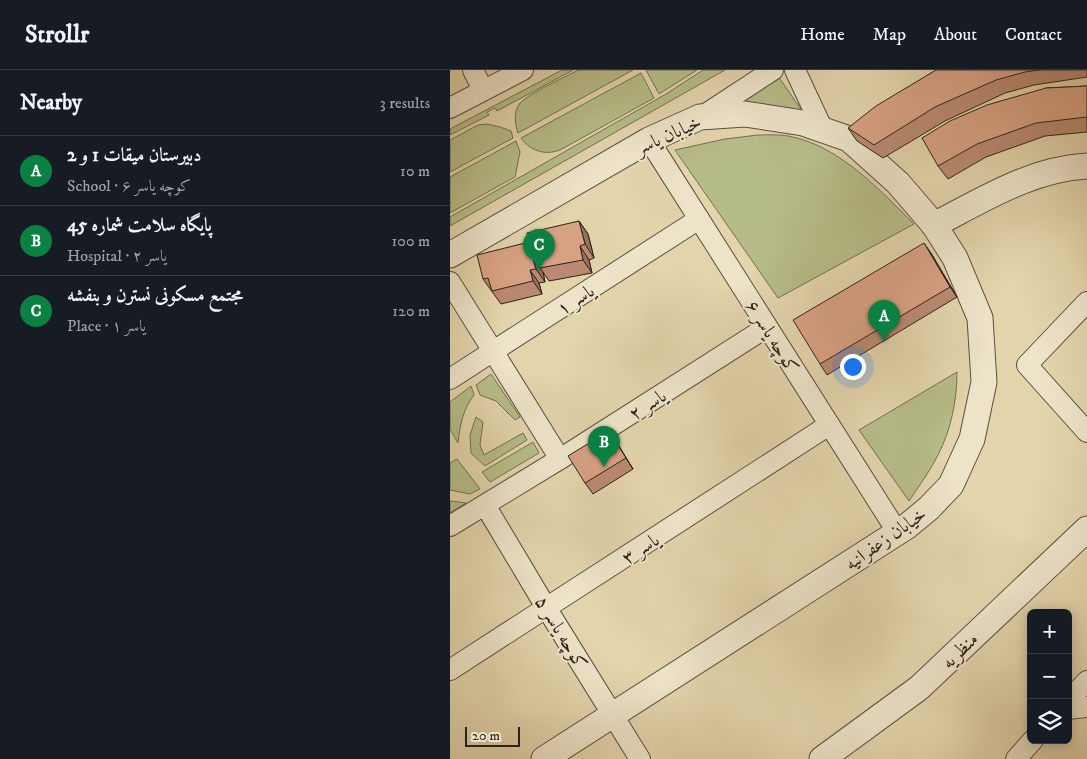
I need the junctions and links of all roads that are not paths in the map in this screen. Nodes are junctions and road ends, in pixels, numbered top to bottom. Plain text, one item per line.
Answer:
1 (473, 70) edge
2 (523, 70) edge
3 (773, 70) edge
4 (795, 70) edge
5 (483, 90) junction
6 (450, 108) edge
7 (700, 117) junction
8 (823, 130) junction
9 (649, 140) junction
10 (1087, 166) edge
11 (699, 218) junction
12 (934, 225) junction
13 (450, 255) edge
14 (450, 282) edge
15 (1087, 302) edge
16 (767, 327) junction
17 (493, 352) junction
18 (450, 379) edge
19 (830, 425) junction
20 (1087, 432) edge
21 (560, 459) junction
22 (485, 504) junction
23 (450, 526) edge
24 (1087, 529) edge
25 (898, 533) junction
26 (547, 609) junction
27 (450, 670) edge
28 (1087, 681) edge
29 (1071, 699) edge
30 (1087, 707) edge
31 (1072, 709) edge
32 (612, 715) junction
33 (1029, 744) edge
34 (544, 759) edge
35 (640, 759) edge
36 (822, 759) edge
37 (1016, 759) edge

1 - 5 street
2 - 5 street
3 - 7 street
4 - 8 street
5 - 6 street
7 - 8 street, خیابان یاسر
7 - 9 street, خیابان یاسر
8 - 12 street, خیابان یاسر
9 - 11 street, کوچه یاسر ۶
9 - 13 street, خیابان یاسر
10 - 12 street
11 - 16 street, کوچه یاسر ۶
11 - 17 street, یاسر ۱
12 - 25 street, خیابان زعفرانیه
14 - 17 street
15 - 20 street
16 - 19 street, کوچه یاسر ۶
16 - 21 street, یاسر ۲
17 - 18 street, یاسر ۱
17 - 21 street
19 - 25 street, کوچه یاسر ۶
19 - 26 street, یاسر ۳
21 - 22 street, یاسر ۲
22 - 23 street, یاسر ۲
22 - 26 street, کوچه یاسر ۵
24 - 36 street, منظریه
25 - 32 street, خیابان زعفرانیه
26 - 27 street, یاسر ۳
26 - 32 street, کوچه یاسر ۵
28 - 29 street
30 - 31 street
32 - 34 street, خیابان زعفرانیه
32 - 35 street, کوچه یاسر ۵
33 - 37 street

